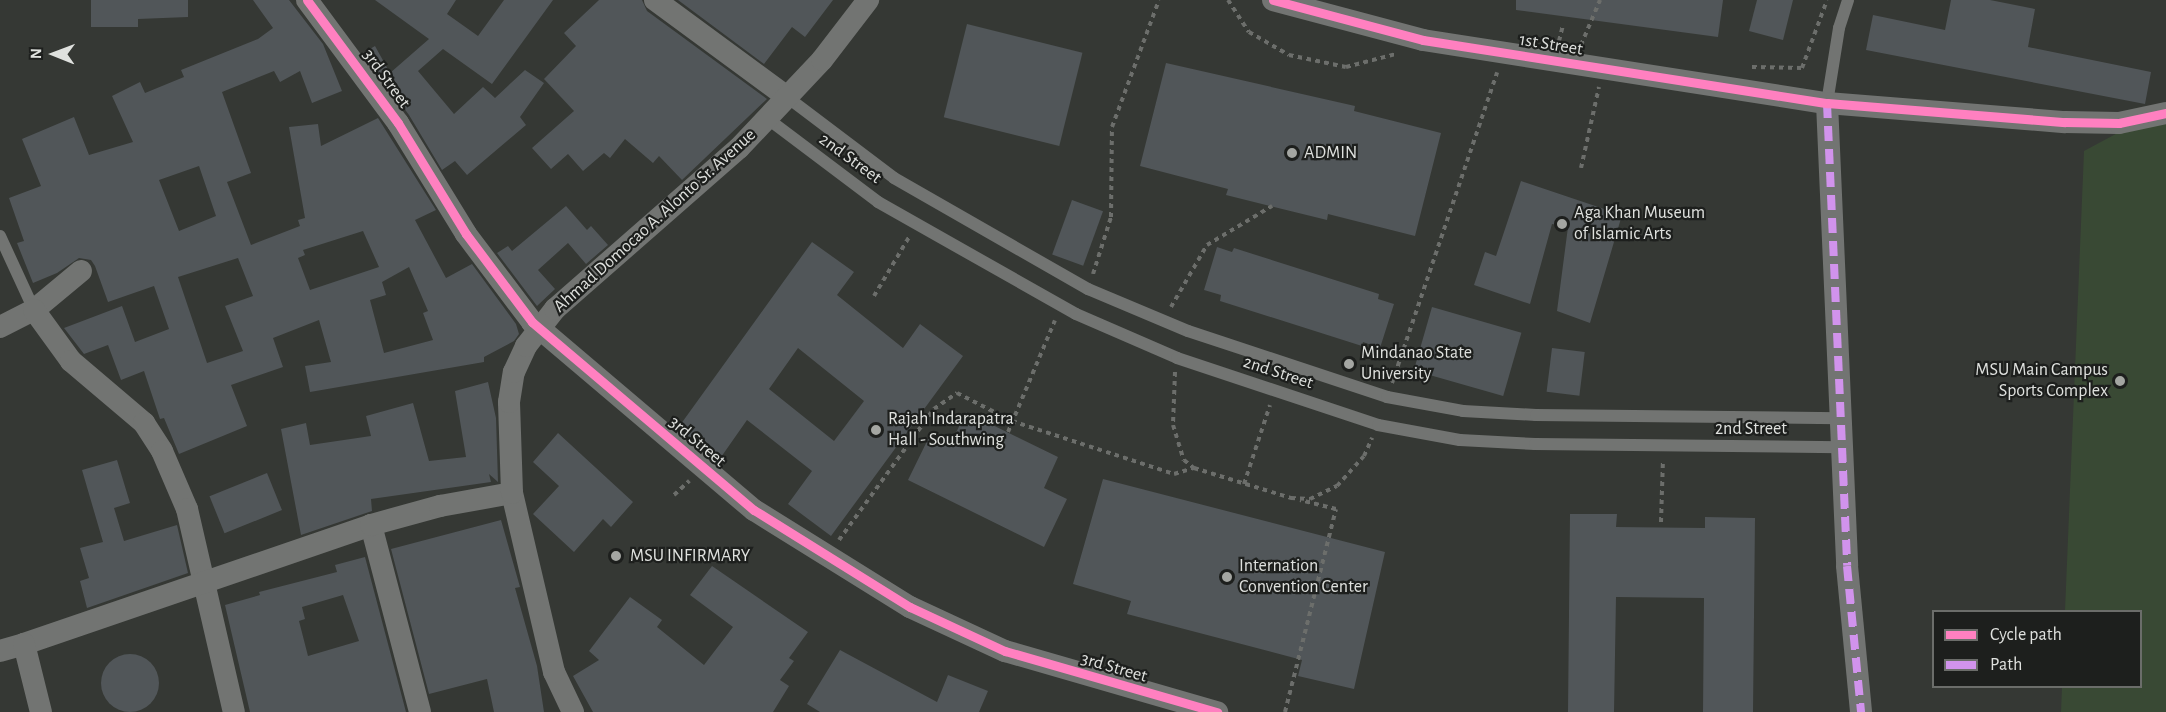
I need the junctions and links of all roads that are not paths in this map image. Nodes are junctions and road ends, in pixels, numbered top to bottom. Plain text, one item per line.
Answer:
1 (307, 0) edge
2 (655, 0) edge
3 (868, 0) edge
4 (1273, 0) edge
5 (1848, 0) edge
6 (787, 97) junction
7 (1827, 103) junction
8 (2166, 113) edge
9 (768, 118) junction
10 (0, 236) edge
11 (81, 271) dead end
12 (34, 310) junction
13 (0, 327) edge
14 (539, 328) junction
15 (1840, 418) junction
16 (1841, 447) junction
17 (512, 493) junction
18 (371, 525) junction
19 (207, 584) junction
20 (24, 644) junction
21 (0, 651) edge
22 (41, 712) edge
23 (234, 712) edge
24 (420, 712) edge
25 (573, 712) edge
26 (1217, 712) edge
27 (1861, 712) edge

1 - 14 street, 3rd Street
2 - 6 street
3 - 6 street, Ahmad Domocao A. Alonto Sr. Avenue
4 - 7 street, 1st Street
5 - 7 lane
6 - 9 street, Ahmad Domocao A. Alonto Sr. Avenue
6 - 15 lane, 2nd Street
7 - 8 street, 1st Street
7 - 15 street
9 - 14 street, Ahmad Domocao A. Alonto Sr. Avenue
9 - 16 lane, 2nd Street
10 - 12 lane
11 - 12 street
12 - 13 street
12 - 19 street
14 - 17 street, Ahmad Domocao A. Alonto Sr. Avenue
14 - 26 street, 3rd Street
15 - 16 street
16 - 27 street
17 - 18 street
17 - 25 street, Ahmad Domocao A. Alonto Sr. Avenue
18 - 19 street
18 - 24 street
19 - 20 street
19 - 23 street
20 - 21 street
20 - 22 street

